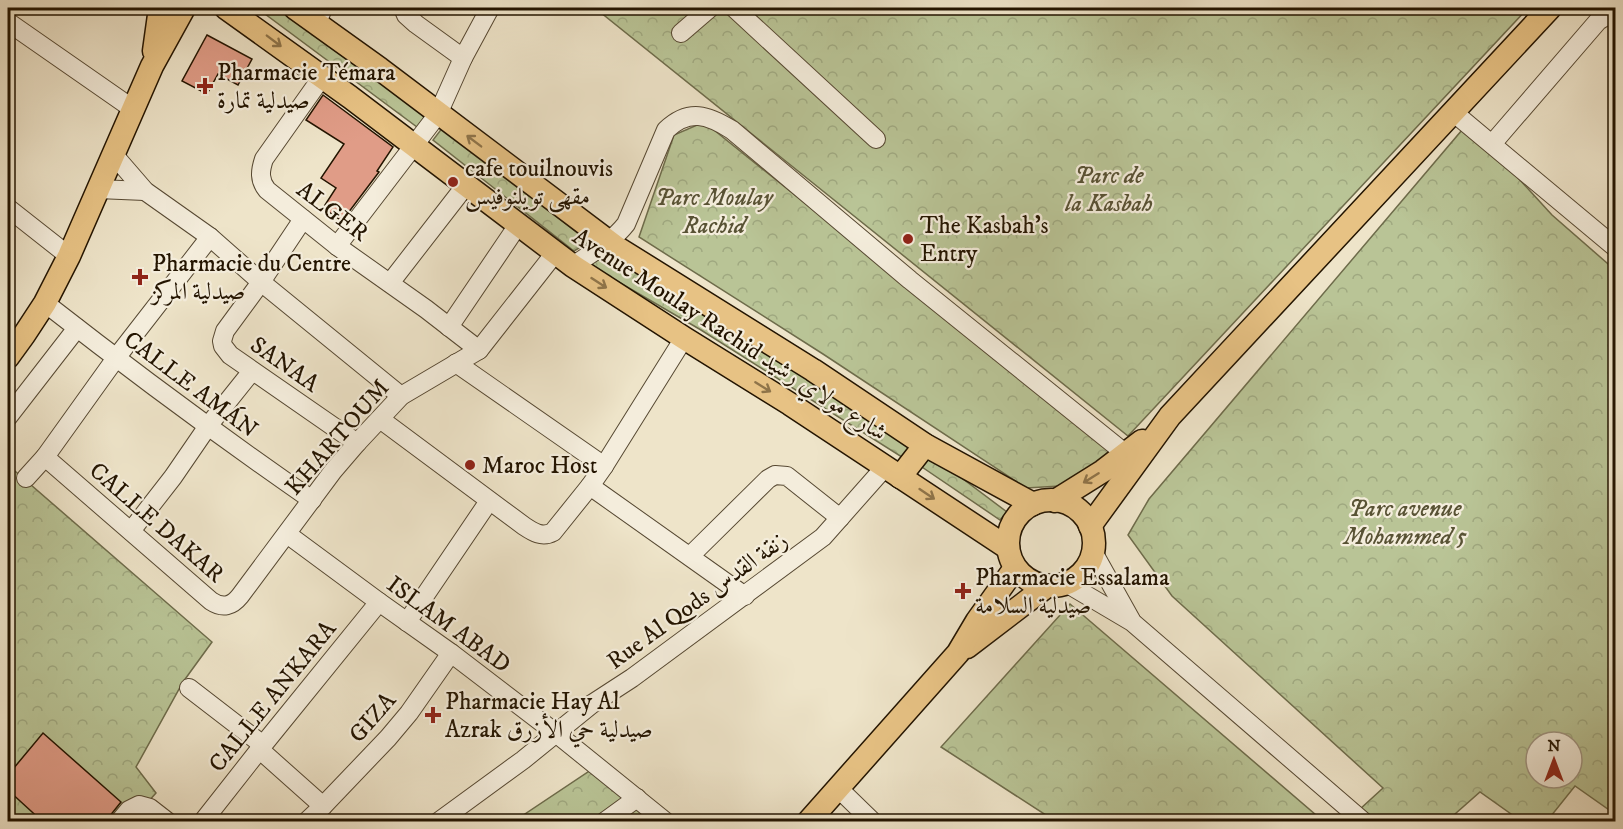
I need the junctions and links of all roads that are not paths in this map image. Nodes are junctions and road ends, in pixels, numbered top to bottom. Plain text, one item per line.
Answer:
1 (160, 8) edge
2 (184, 8) edge
3 (226, 8) edge
4 (295, 8) edge
5 (404, 8) edge
6 (490, 8) edge
7 (710, 8) edge
8 (734, 8) edge
9 (1550, 8) edge
10 (320, 15) edge
11 (1616, 18) edge
12 (8, 22) edge
13 (681, 33) dead end
14 (463, 58) junction
15 (152, 66) junction
16 (322, 77) junction
17 (133, 109) junction
18 (1454, 112) junction
19 (438, 114) junction
20 (876, 139) dead end
21 (1492, 144) junction
22 (413, 146) junction
23 (113, 154) junction
24 (466, 185) junction
25 (98, 189) junction
26 (145, 191) junction
27 (8, 208) edge
28 (303, 219) junction
29 (518, 225) junction
30 (210, 237) junction
31 (608, 242) junction
32 (337, 246) junction
33 (1616, 248) edge
34 (69, 256) junction
35 (564, 259) junction
36 (261, 282) junction
37 (390, 283) junction
38 (45, 303) junction
39 (449, 327) junction
40 (77, 328) junction
41 (684, 338) junction
42 (479, 350) junction
43 (8, 357) edge
44 (116, 358) junction
45 (456, 363) junction
46 (252, 371) junction
47 (401, 396) junction
48 (1170, 416) junction
49 (8, 417) edge
50 (380, 419) junction
51 (208, 426) junction
52 (357, 443) junction
53 (925, 445) junction
54 (1126, 454) junction
55 (45, 456) junction
56 (604, 466) junction
57 (893, 472) junction
58 (26, 478) dead end
59 (590, 486) junction
60 (312, 500) junction
61 (489, 501) junction
62 (1044, 503) junction
63 (840, 518) junction
64 (1090, 526) junction
65 (131, 531) junction
66 (287, 534) junction
67 (1093, 552) junction
68 (690, 555) junction
69 (1012, 558) junction
70 (1056, 585) junction
71 (240, 596) joint
72 (745, 596) junction
73 (379, 602) junction
74 (407, 622) junction
75 (1132, 622) junction
76 (451, 653) junction
77 (958, 653) junction
78 (189, 688) dead end
79 (557, 734) junction
80 (261, 747) junction
81 (838, 788) junction
82 (637, 798) junction
83 (323, 806) junction
84 (205, 821) edge
85 (119, 822) edge
86 (168, 822) edge
87 (306, 822) edge
88 (438, 822) edge
89 (604, 822) edge
90 (666, 822) edge
91 (808, 822) edge
92 (873, 822) edge
93 (1364, 822) edge

1 - 15 main road
2 - 15 main road
3 -> 16 main road, Avenue Moulay Rachid شارع مولاي رشيد
4 - 10 main road, Avenue Moulay Rachid شارع مولاي رشيد
5 - 14 street
6 - 14 street
7 - 13 street
8 - 20 street
9 - 18 main road
10 - 19 main road, Avenue Moulay Rachid شارع مولاي رشيد
11 - 21 street
12 - 17 street
14 - 19 street
15 - 17 main road
16 - 22 main road, Avenue Moulay Rachid شارع مولاي رشيد
16 - 28 street, ALGER
17 - 23 main road
18 - 21 street
18 - 48 main road
19 - 22 street
31 -> 19 main road, Avenue Moulay Rachid شارع مولاي رشيد
21 - 33 street
22 - 24 main road, Avenue Moulay Rachid شارع مولاي رشيد
22 - 32 street
23 - 25 main road
23 - 26 street
24 - 29 main road, Avenue Moulay Rachid شارع مولاي رشيد
24 - 37 street
25 - 26 street
25 - 34 main road
26 - 30 street
27 - 34 street
28 - 32 street, ALGER
28 - 36 street, SANAA
29 - 35 main road, Avenue Moulay Rachid شارع مولاي رشيد
29 - 39 street
30 - 36 street
30 - 44 street
31 - 35 street, KHARTOUM
31 - 53 main road, Avenue Moulay Rachid شارع مولاي رشيد
31 - 54 street, KHARTOUM
32 - 37 street, ALGER
34 - 38 main road
35 -> 41 main road, Avenue Moulay Rachid شارع مولاي رشيد
35 - 42 street, KHARTOUM
36 - 46 street, SANAA
36 - 47 street
37 - 39 street, ALGER
38 - 40 street, CALLE AMÁN
38 - 43 main road
39 - 42 street, ALGER
40 - 44 street, CALLE AMÁN
40 - 49 street
41 - 56 street
41 -> 57 main road, Avenue Moulay Rachid شارع مولاي رشيد
42 - 45 street, KHARTOUM
44 - 51 street, CALLE AMÁN
44 - 55 street
45 - 47 street, KHARTOUM
45 - 56 street
46 - 51 street
46 - 52 street, SANAA
47 - 50 street, KHARTOUM
48 - 54 main road
48 - 64 main road
50 - 52 street, KHARTOUM
50 - 61 street
51 - 60 street, CALLE AMÁN
51 - 65 street
52 - 60 street, KHARTOUM
53 - 57 main road
53 - 62 main road, Avenue Moulay Rachid شارع مولاي رشيد
54 -> 62 main road
55 - 58 street
55 - 65 street, CALLE DAKAR
56 - 59 street
57 - 63 street, Rue Al Qods زنقة القدس
57 -> 69 main road, Avenue Moulay Rachid شارع مولاي رشيد
59 - 61 street
59 - 68 street
60 - 66 street, KHARTOUM
61 - 74 street
62 - 64 main road
62 - 69 main road
63 - 68 street
63 - 72 street, Rue Al Qods زنقة القدس
64 - 67 main road
65 - 71 street, CALLE DAKAR
66 - 71 street, KHARTOUM
66 - 73 street, ISLAM ABAD
67 - 70 main road
67 - 75 street
68 - 72 street
69 - 70 main road
69 - 77 main road
70 - 75 street
70 - 77 main road
72 - 79 street, Rue Al Qods زنقة القدس
73 - 74 street, ISLAM ABAD
73 - 80 street, CALLE ANKARA
74 - 76 street, ISLAM ABAD
75 - 93 street
76 - 79 street, ISLAM ABAD
76 - 83 street, GIZA
77 - 81 main road
78 - 80 street
79 - 82 street, ISLAM ABAD
79 - 88 street, Rue Al Qods زنقة القدس
80 - 83 street
80 - 84 street, CALLE ANKARA
81 - 91 main road
81 - 92 street
82 - 89 street
82 - 90 street, ISLAM ABAD
83 - 87 street, GIZA
85 - 86 street

